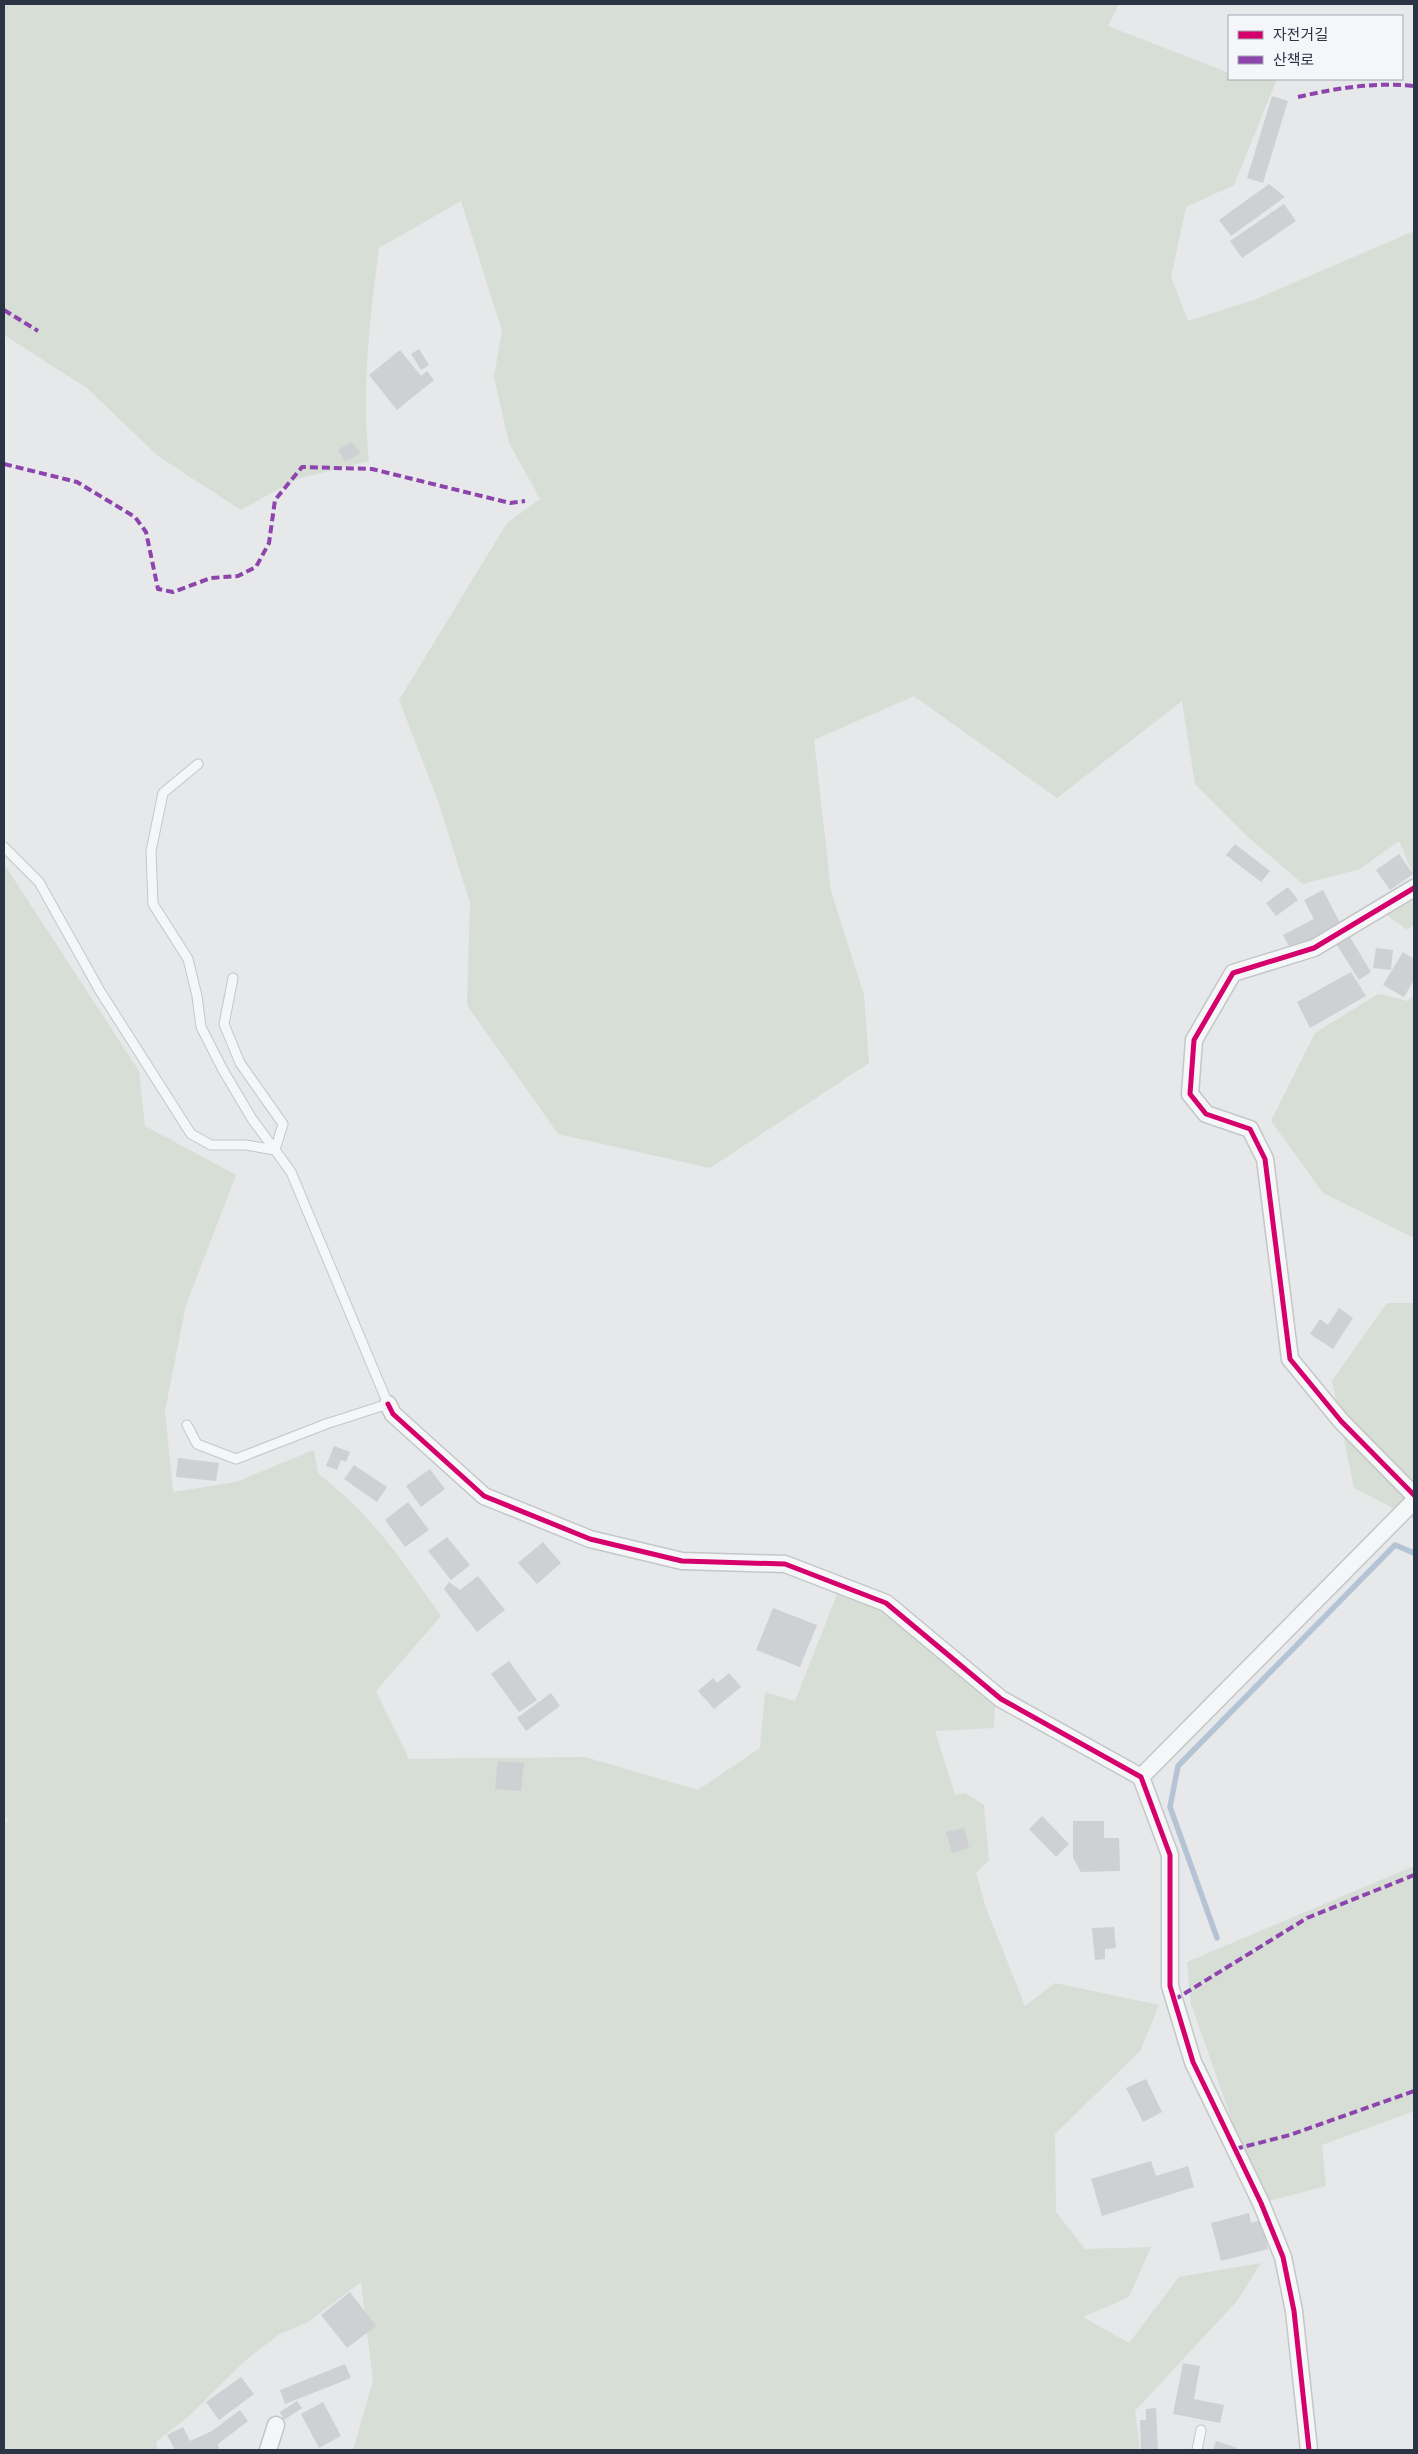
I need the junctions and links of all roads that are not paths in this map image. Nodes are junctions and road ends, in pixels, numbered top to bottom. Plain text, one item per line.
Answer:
1 (198, 764) dead end
2 (4, 847) edge
3 (1414, 888) edge
4 (232, 978) dead end
5 (274, 1150) junction
6 (388, 1404) junction
7 (187, 1425) dead end
8 (1414, 1495) edge
9 (1414, 1501) edge
10 (1141, 1777) junction
11 (276, 2425) dead end
12 (1201, 2430) dead end
13 (268, 2450) edge
14 (1197, 2450) edge
15 (1309, 2450) edge

1 - 5 lane
2 - 5 lane
3 - 8 street
4 - 5 lane
5 - 6 lane
6 - 7 lane
6 - 10 street
9 - 10 street
10 - 15 street
11 - 13 street
12 - 14 lane

